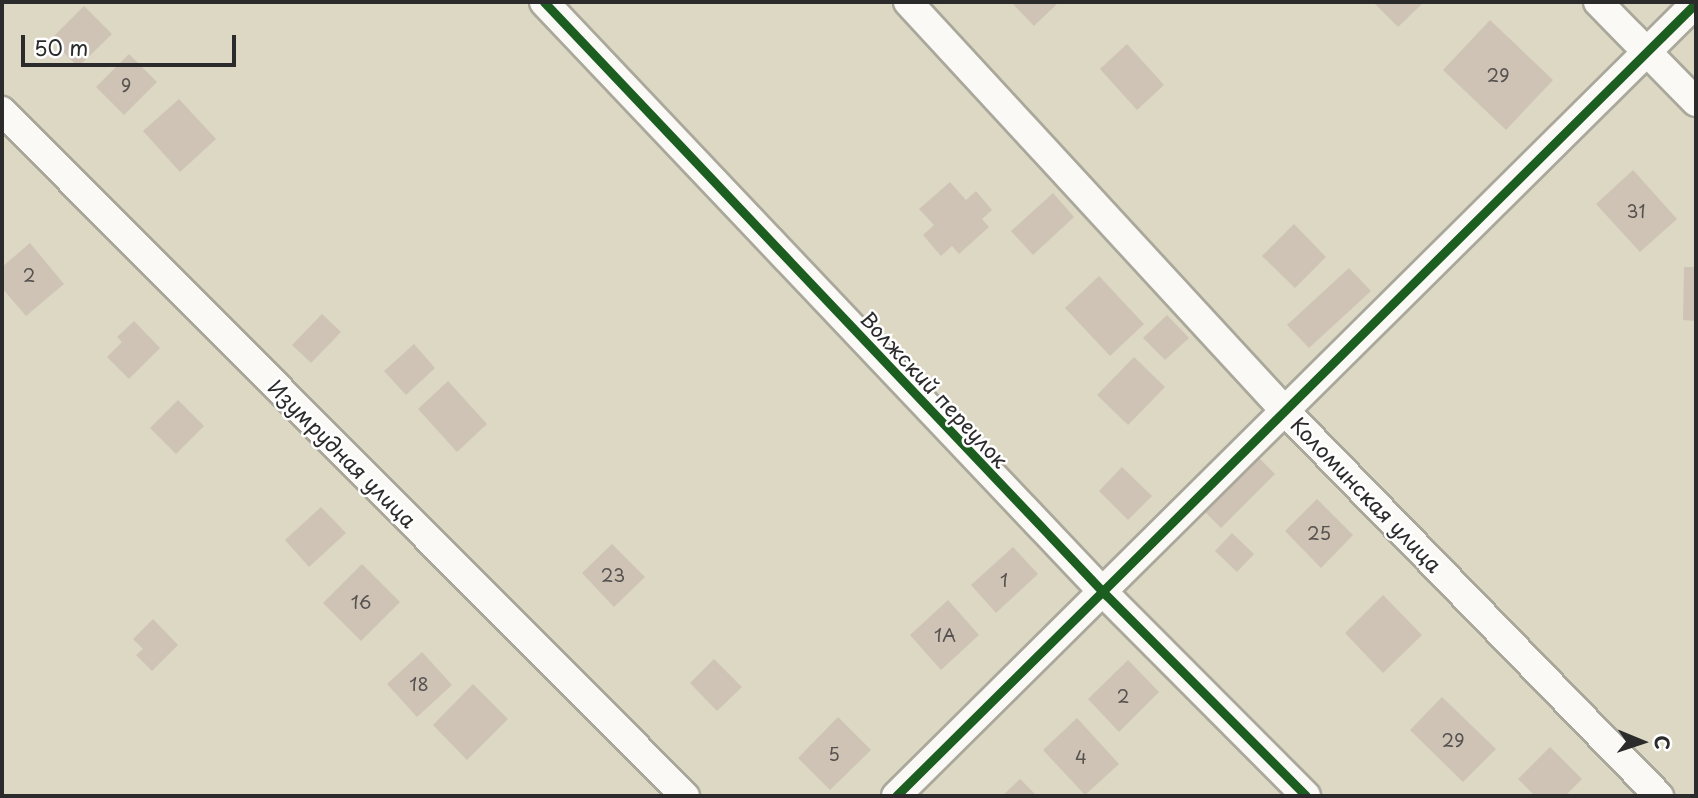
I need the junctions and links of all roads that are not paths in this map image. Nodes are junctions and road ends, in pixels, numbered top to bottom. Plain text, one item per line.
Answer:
1 (544, 2) edge
2 (908, 2) edge
3 (1598, 2) edge
4 (1696, 3) edge
5 (1647, 51) junction
6 (1696, 102) edge
7 (2, 111) edge
8 (1287, 413) junction
9 (1104, 593) junction
10 (685, 796) edge
11 (896, 796) edge
12 (1306, 796) edge
13 (1660, 796) edge

1 - 9 street, Волжский переулок
2 - 8 street, Коломинская улица
3 - 5 street
4 - 5 street
5 - 6 street
5 - 8 street
7 - 10 street, Изумрудная улица
8 - 9 street
8 - 13 street, Коломинская улица
9 - 11 street
9 - 12 street, Волжский переулок

